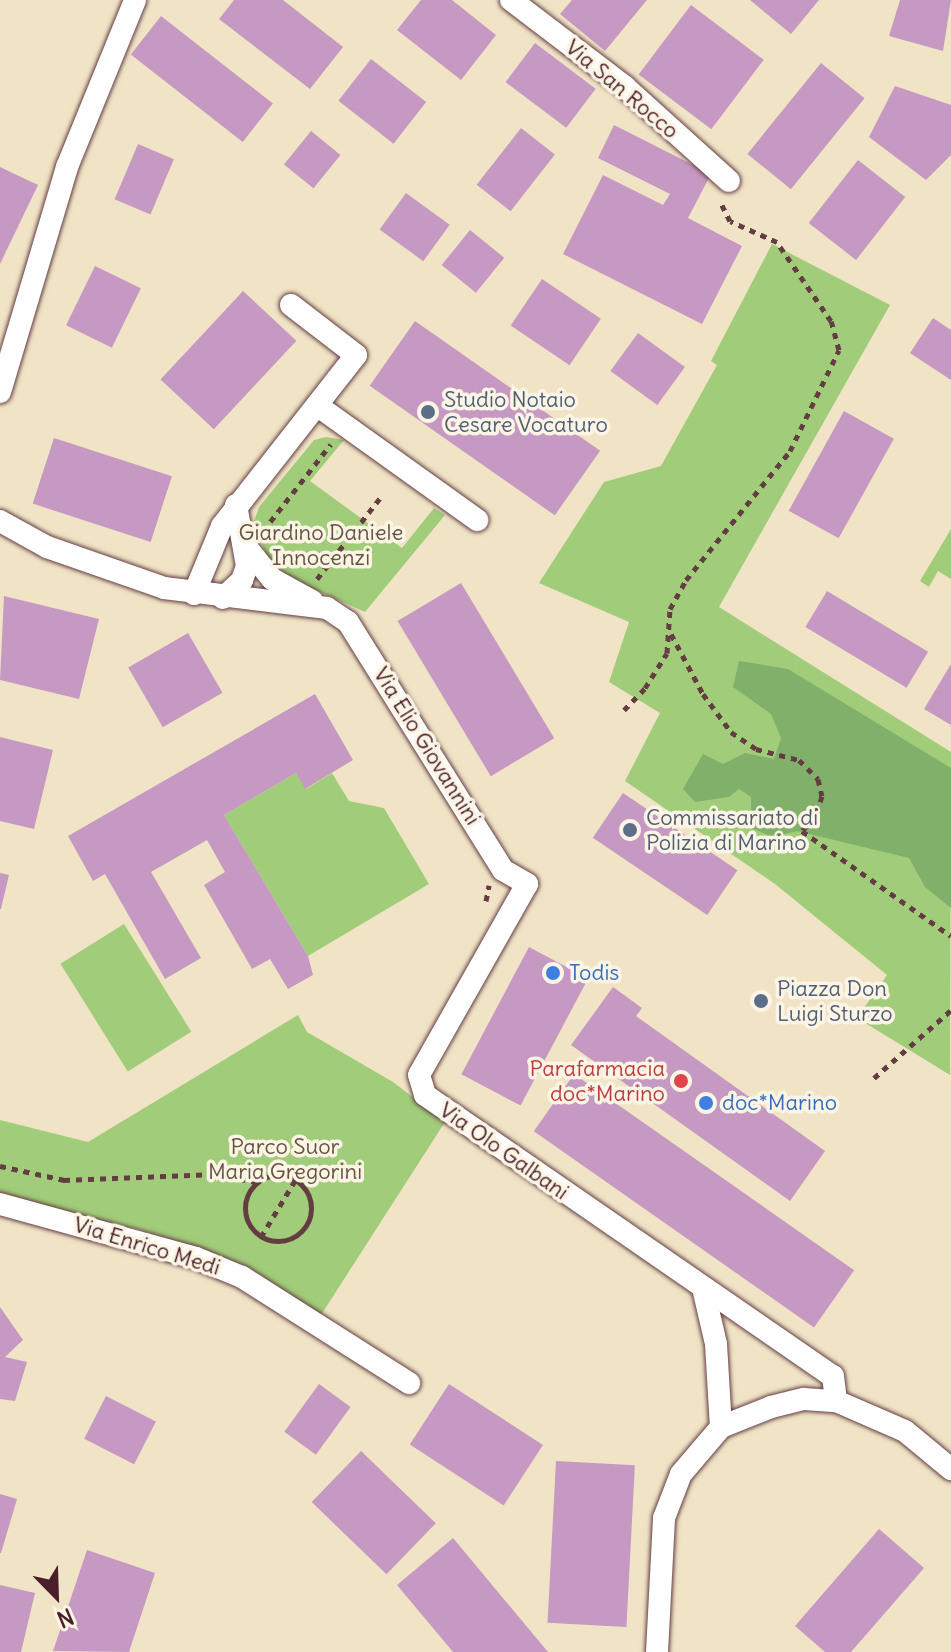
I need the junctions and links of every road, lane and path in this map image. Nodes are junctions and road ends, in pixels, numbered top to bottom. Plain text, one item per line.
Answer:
1 (135, 0) edge
2 (511, 0) edge
3 (729, 181) joint
4 (291, 305) dead end
5 (0, 392) edge
6 (318, 406) junction
7 (380, 498) dead end
8 (236, 505) junction
9 (477, 520) dead end
10 (0, 521) edge
11 (0, 541) edge
12 (47, 547) junction
13 (247, 548) junction
14 (317, 579) dead end
15 (194, 594) junction
16 (223, 598) junction
17 (327, 608) junction
18 (671, 633) junction
19 (624, 710) dead end
20 (487, 877) dead end
21 (527, 884) joint
22 (486, 901) dead end
23 (951, 936) edge
24 (951, 1010) edge
25 (874, 1078) dead end
26 (0, 1166) edge
27 (302, 1169) dead end
28 (296, 1180) junction
29 (256, 1182) junction
30 (0, 1204) edge
31 (261, 1237) junction
32 (703, 1288) junction
33 (753, 1324) junction
34 (717, 1355) junction
35 (409, 1383) dead end
36 (836, 1401) junction
37 (721, 1427) junction
38 (951, 1469) edge
39 (657, 1652) edge

1 - 5 street
2 - 3 street, Via San Rocco
3 - 18 path
4 - 6 street
6 - 8 street
6 - 9 street
7 - 14 path
8 - 13 street
8 - 15 street
10 - 12 street
11 - 12 street
12 - 15 street
13 - 16 street
13 - 17 street, Via Elio Giovannini
15 - 16 street
16 - 17 street
17 - 21 street, Via Elio Giovannini
18 - 19 path
18 - 23 path
20 - 22 path
21 - 32 street, Via Olo Galbani
24 - 25 path
26 - 29 path
27 - 28 path
28 - 29 path
28 - 31 path
28 - 31 path
29 - 31 path
30 - 35 street, Via Enrico Medi
32 - 33 street, Via Olo Galbani
32 - 34 street
33 - 34 street
33 - 36 street, Via Olo Galbani
34 - 37 street
36 - 37 street
36 - 38 street
37 - 39 street

